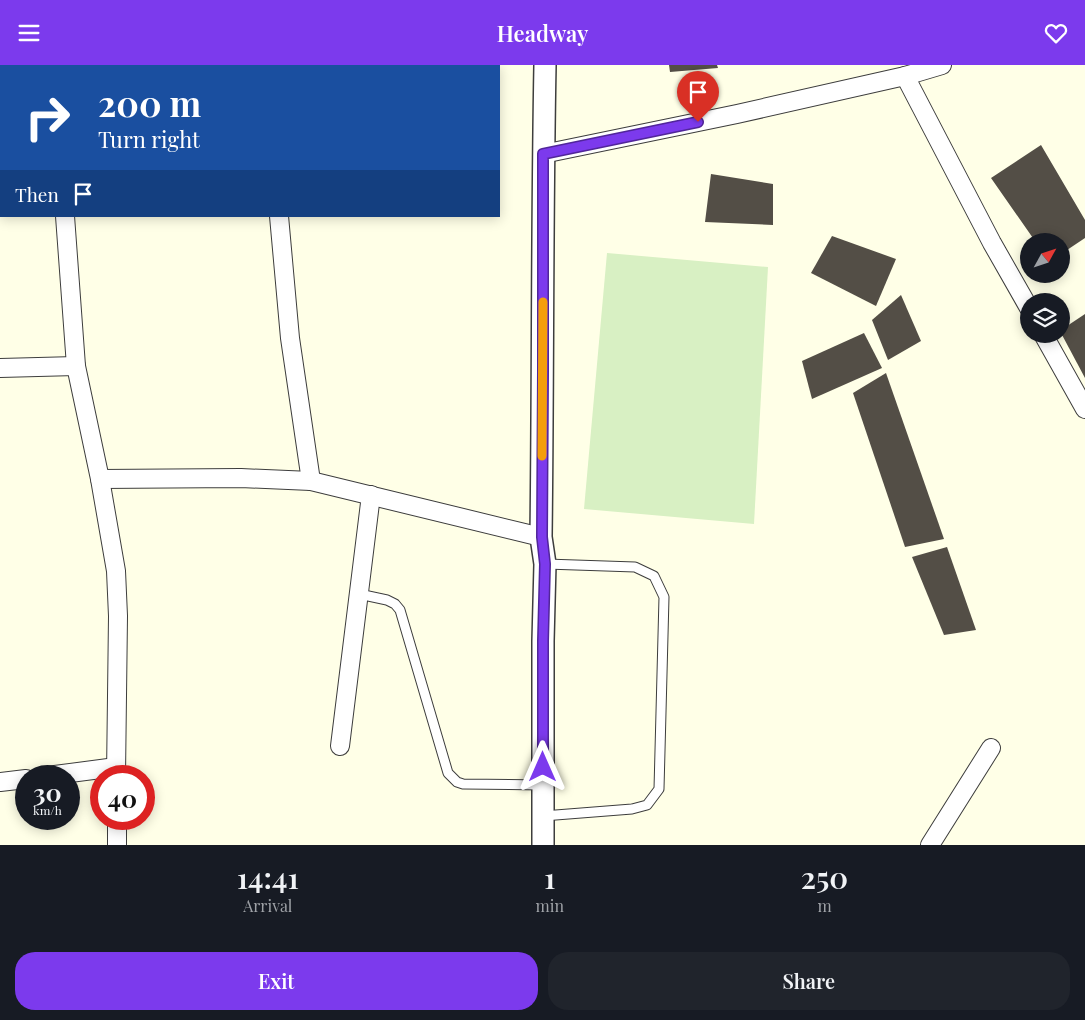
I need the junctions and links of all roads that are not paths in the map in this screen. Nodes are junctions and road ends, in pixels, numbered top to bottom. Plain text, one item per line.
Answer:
1 (545, 65) edge
2 (942, 65) edge
3 (905, 76) junction
4 (543, 154) junction
5 (65, 217) edge
6 (279, 217) edge
7 (1020, 293) edge
8 (1048, 343) edge
9 (76, 366) junction
10 (0, 368) edge
11 (1085, 409) edge
12 (100, 479) junction
13 (311, 481) junction
14 (372, 495) junction
15 (542, 537) junction
16 (545, 564) junction
17 (359, 595) junction
18 (340, 746) dead end
19 (991, 748) dead end
20 (116, 765) edge
21 (15, 781) edge
22 (0, 783) edge
23 (543, 785) junction
24 (543, 816) junction
25 (117, 830) edge
26 (117, 845) edge
27 (543, 845) edge
28 (930, 845) edge

1 - 4 street
2 - 3 street
3 - 4 street
3 - 7 street
4 - 15 street
5 - 9 street
6 - 13 street
8 - 11 street
9 - 10 street
9 - 12 street
12 - 13 street
12 - 20 street
13 - 14 street
14 - 15 street
14 - 17 street
15 - 16 street
16 - 23 street
16 - 24 lane
17 - 18 street
17 - 23 lane
19 - 28 street
21 - 22 street
23 - 24 street
24 - 27 street
25 - 26 street

